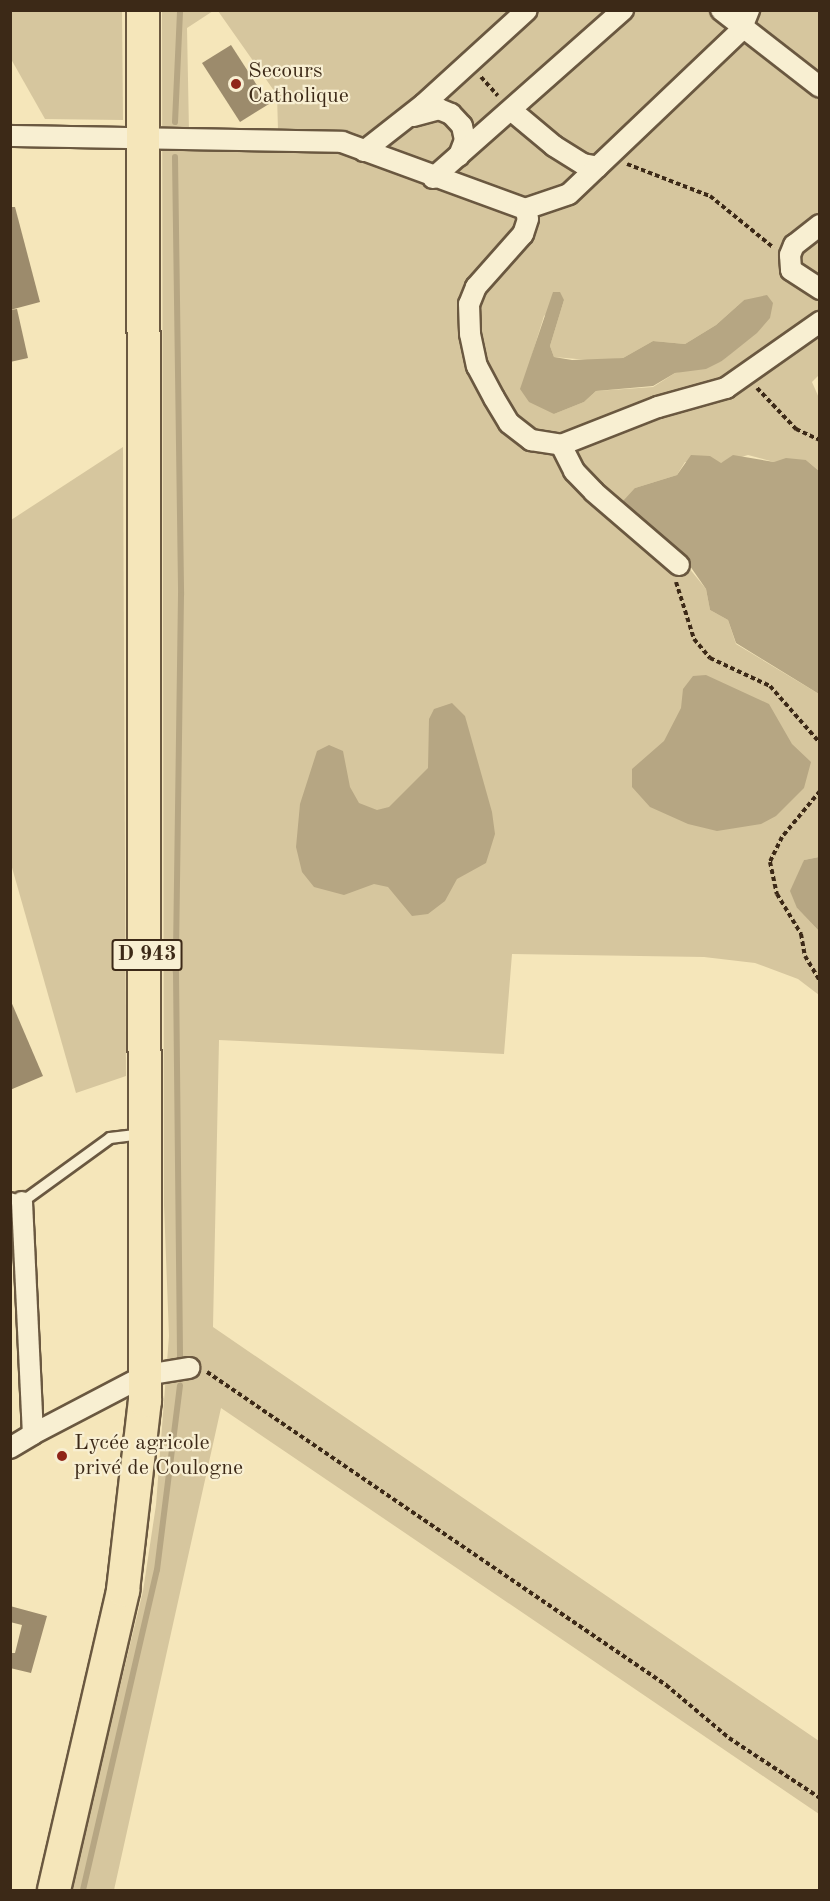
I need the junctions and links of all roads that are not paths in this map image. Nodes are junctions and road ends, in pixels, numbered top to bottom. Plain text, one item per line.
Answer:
1 (143, 10) edge
2 (527, 10) edge
3 (623, 10) edge
4 (721, 10) edge
5 (749, 10) edge
6 (741, 30) junction
7 (819, 87) edge
8 (511, 110) junction
9 (405, 120) junction
10 (10, 136) edge
11 (144, 138) junction
12 (364, 151) junction
13 (459, 156) junction
14 (602, 163) junction
15 (433, 178) junction
16 (569, 194) junction
17 (525, 209) junction
18 (819, 225) edge
19 (523, 234) junction
20 (819, 289) edge
21 (819, 322) edge
22 (561, 445) junction
23 (679, 566) road end
24 (147, 1134) junction
25 (16, 1200) edge
26 (189, 1368) road end
27 (146, 1375) junction
28 (33, 1434) junction
29 (10, 1448) edge
30 (54, 1890) edge

1 - 11 main road, D 943
2 - 9 street
3 - 8 street
4 - 6 street
5 - 6 street
6 - 7 street
6 - 14 street
8 - 13 street
8 - 14 street
9 - 12 street
9 - 13 street
10 - 11 street
11 - 12 street
11 - 24 main road, D 943
12 - 15 street
13 - 15 street
14 - 16 street
15 - 17 street
16 - 17 street
16 - 19 street
17 - 19 street
18 - 20 street
19 - 22 street
21 - 22 street
22 - 23 street
24 - 25 lane
24 - 27 main road, D 943
25 - 28 street
26 - 27 street
27 - 28 street
27 - 30 main road, D 943
28 - 29 street

